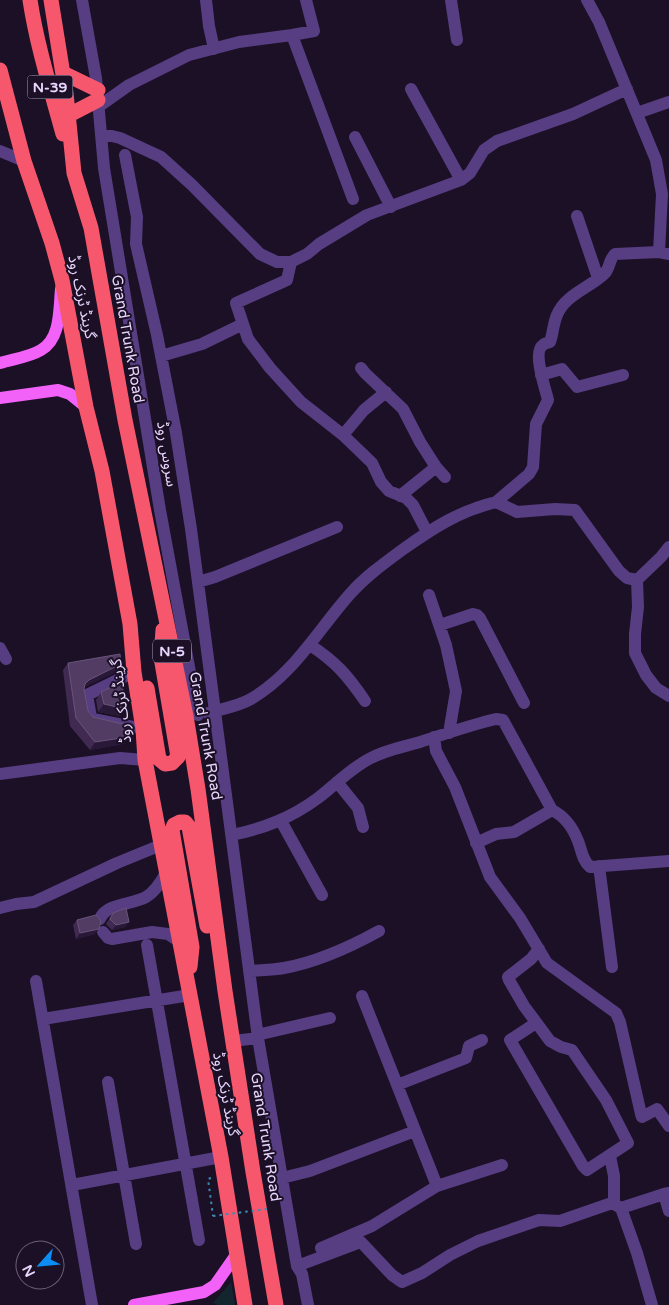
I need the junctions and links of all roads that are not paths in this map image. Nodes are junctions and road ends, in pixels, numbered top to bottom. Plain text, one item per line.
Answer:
1 (30, 0) edge
2 (51, 0) edge
3 (82, 0) edge
4 (206, 0) edge
5 (306, 0) edge
6 (451, 0) edge
7 (587, 0) edge
8 (292, 36) junction
9 (457, 40) dead end
10 (214, 49) junction
11 (0, 70) edge
12 (63, 74) junction
13 (411, 89) dead end
14 (627, 89) junction
15 (98, 99) junction
16 (669, 102) edge
17 (637, 113) junction
18 (68, 115) junction
19 (101, 136) junction
20 (355, 137) dead end
21 (0, 151) edge
22 (125, 155) dead end
23 (24, 161) junction
24 (663, 172) edge
25 (74, 173) junction
26 (461, 180) junction
27 (353, 200) dead end
28 (391, 206) junction
29 (577, 216) dead end
30 (664, 253) edge
31 (292, 262) junction
32 (598, 278) junction
33 (62, 280) junction
34 (243, 324) junction
35 (161, 356) junction
36 (0, 363) edge
37 (361, 368) dead end
38 (540, 375) junction
39 (623, 375) dead end
40 (386, 392) junction
41 (0, 398) edge
42 (86, 407) junction
43 (343, 435) junction
44 (400, 496) junction
45 (496, 502) junction
46 (337, 527) dead end
47 (427, 532) junction
48 (669, 547) edge
49 (665, 560) edge
50 (637, 580) junction
51 (198, 582) junction
52 (429, 595) dead end
53 (165, 614) junction
54 (130, 624) junction
55 (440, 625) junction
56 (310, 645) junction
57 (134, 672) junction
58 (669, 696) edge
59 (365, 701) dead end
60 (524, 703) dead end
61 (215, 711) junction
62 (192, 716) junction
63 (143, 730) junction
64 (449, 733) junction
65 (434, 737) junction
66 (145, 760) junction
67 (3, 771) edge
68 (337, 782) junction
69 (552, 810) junction
70 (282, 821) junction
71 (363, 827) dead end
72 (232, 835) junction
73 (476, 843) junction
74 (161, 845) junction
75 (669, 861) edge
76 (599, 866) junction
77 (166, 873) junction
78 (322, 895) dead end
79 (0, 908) edge
80 (100, 919) edge
81 (379, 931) dead end
82 (103, 932) dead end
83 (180, 942) junction
84 (147, 946) dead end
85 (539, 949) junction
86 (612, 966) dead end
87 (249, 971) junction
88 (36, 980) dead end
89 (225, 991) junction
90 (189, 992) junction
91 (362, 996) dead end
92 (157, 1000) junction
93 (330, 1018) dead end
94 (43, 1019) junction
95 (536, 1023) junction
96 (258, 1036) junction
97 (233, 1040) junction
98 (482, 1040) dead end
99 (108, 1082) dead end
100 (397, 1085) junction
101 (669, 1126) edge
102 (415, 1131) junction
103 (610, 1156) junction
104 (220, 1157) junction
105 (186, 1163) junction
106 (502, 1165) dead end
107 (124, 1176) junction
108 (282, 1178) junction
109 (72, 1185) junction
110 (437, 1186) junction
111 (666, 1194) edge
112 (618, 1206) junction
113 (669, 1211) edge
114 (199, 1240) dead end
115 (136, 1244) dead end
116 (236, 1255) junction
117 (296, 1262) junction
118 (92, 1305) edge
119 (134, 1305) edge
120 (245, 1305) edge
121 (276, 1305) edge
122 (308, 1305) edge
123 (652, 1305) edge

1 - 25 highway, N-39
2 - 12 highway, Grand Trunk Road / N-5
3 - 15 street, سروس روڈ
4 - 10 street
5 - 8 street
6 - 9 street
7 - 14 street
8 - 10 street
8 - 27 street
10 - 15 street
11 - 23 highway, گرینڈ ٹرنک روڈ / N-5
12 - 15 highway
12 - 18 highway, Grand Trunk Road / N-5
13 - 26 street
14 - 17 street
14 - 26 street
15 - 18 highway
15 - 19 street, سروس روڈ
16 - 17 street
17 - 24 street
18 - 25 highway, Grand Trunk Road / N-5
19 - 31 street
19 - 62 street, سروس روڈ
20 - 28 street
21 - 23 street
22 - 35 street
23 - 33 highway, گرینڈ ٹرنک روڈ / N-5
24 - 30 street
25 - 53 highway, Grand Trunk Road / N-5
26 - 28 street
28 - 31 street
29 - 32 street
30 - 32 street
31 - 34 street
32 - 38 street
33 - 36 main road
33 - 42 highway, گرینڈ ٹرنک روڈ / N-5
34 - 35 street
34 - 43 street
35 - 51 street
37 - 40 street
38 - 39 street
38 - 45 street
40 - 43 street
40 - 44 street
41 - 42 main road
42 - 54 highway, گرینڈ ٹرنک روڈ / N-5
43 - 44 street
44 - 47 street
45 - 47 street
45 - 50 street
46 - 51 street
47 - 56 street
48 - 49 street
49 - 50 street
50 - 58 street
51 - 61 street
52 - 55 street
53 - 54 highway
53 - 62 highway, Grand Trunk Road / N-5
54 - 57 highway, گرینڈ ٹرنک روڈ / N-5
55 - 60 street
55 - 64 street
56 - 59 street
56 - 61 street
57 - 63 highway, گرینڈ ٹرنک روڈ / N-5
57 - 63 street
61 - 62 street
61 - 72 street
62 - 89 highway, Grand Trunk Road / N-5
63 - 66 highway, گرینڈ ٹرنک روڈ / N-5
64 - 65 street
64 - 69 street
65 - 68 street
65 - 73 street
66 - 67 street
66 - 74 highway, گرینڈ ٹرنک روڈ / N-5
68 - 70 street
68 - 71 street
69 - 73 street
69 - 76 street
70 - 72 street
70 - 78 street
72 - 87 street
73 - 85 street
74 - 77 highway, گرینڈ ٹرنک روڈ / N-5
74 - 79 street
75 - 76 street
76 - 86 street
77 - 80 street
77 - 83 highway, گرینڈ ٹرنک روڈ / N-5
81 - 87 street
82 - 83 street
83 - 90 highway, گرینڈ ٹرنک روڈ / N-5
84 - 92 street
85 - 95 street
85 - 101 street
87 - 96 street
88 - 94 street
89 - 90 highway
89 - 97 highway, Grand Trunk Road / N-5
90 - 92 street
90 - 104 highway, گرینڈ ٹرنک روڈ / N-5
91 - 100 street
92 - 94 street
92 - 105 street
93 - 96 street
94 - 109 street
95 - 103 street
95 - 103 street
96 - 97 street
96 - 108 street
97 - 121 highway, Grand Trunk Road / N-5
98 - 100 street
99 - 107 street
100 - 102 street
102 - 108 street
102 - 110 street
103 - 112 street
104 - 105 street
104 - 116 highway, گرینڈ ٹرنک روڈ / N-5
105 - 107 street
105 - 114 street
106 - 110 street
107 - 109 street
107 - 115 street
108 - 117 street
109 - 118 street
110 - 117 street
111 - 112 street
111 - 113 street
112 - 117 street
112 - 123 street
116 - 119 main road
116 - 120 highway, گرینڈ ٹرنک روڈ / N-5
117 - 122 street

